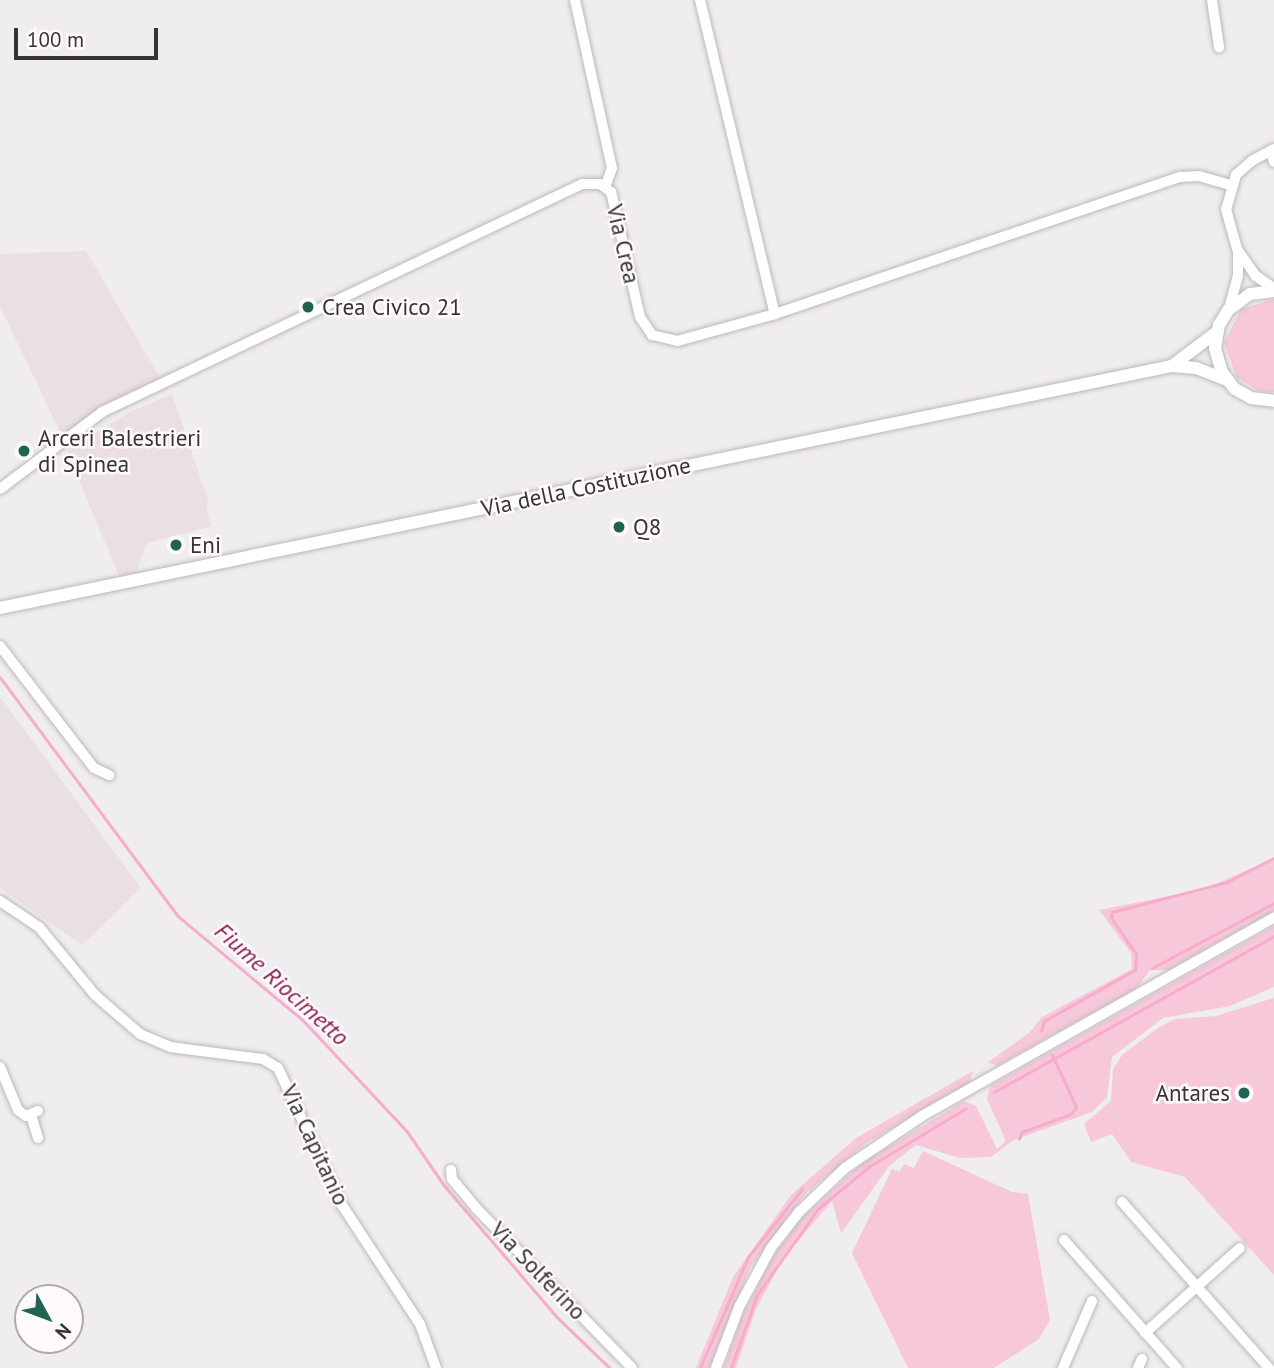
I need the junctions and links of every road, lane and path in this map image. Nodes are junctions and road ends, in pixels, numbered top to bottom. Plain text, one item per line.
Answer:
1 (575, 0) edge
2 (700, 0) edge
3 (1212, 0) edge
4 (1219, 47) dead end
5 (1272, 150) edge
6 (1274, 162) edge
7 (1230, 185) junction
8 (605, 187) junction
9 (1237, 249) junction
10 (1274, 290) edge
11 (1229, 309) junction
12 (775, 314) junction
13 (1218, 331) junction
14 (1172, 366) junction
15 (1227, 380) junction
16 (1274, 401) edge
17 (0, 489) edge
18 (0, 608) edge
19 (0, 646) edge
20 (109, 775) dead end
21 (0, 901) edge
22 (1274, 918) edge
23 (0, 1067) edge
24 (38, 1138) dead end
25 (451, 1170) dead end
26 (1122, 1202) dead end
27 (1064, 1240) dead end
28 (1240, 1248) dead end
29 (1197, 1287) junction
30 (1092, 1301) dead end
31 (1146, 1333) junction
32 (436, 1368) edge
33 (632, 1368) edge
34 (716, 1368) edge
35 (1063, 1368) edge
36 (1177, 1368) edge
37 (1269, 1368) edge

1 - 8 street
2 - 12 street
3 - 4 street
5 - 6 street
5 - 7 street
7 - 9 street
7 - 12 street, Via Crea
8 - 12 street, Via Crea
8 - 17 street, Via Crea
9 - 10 street
9 - 11 street
10 - 11 main road
11 - 13 main road
13 - 14 main road, Via della Costituzione
13 - 15 main road
14 - 15 main road, Via della Costituzione
14 - 18 main road, Via della Costituzione
15 - 16 main road, Via della Costituzione
19 - 20 street
21 - 32 street, Via Capitanio
22 - 34 street
23 - 24 street
25 - 33 street, Via Solferino
26 - 29 street
27 - 31 street
28 - 29 street
29 - 31 street
29 - 37 street
30 - 35 street
31 - 36 street

